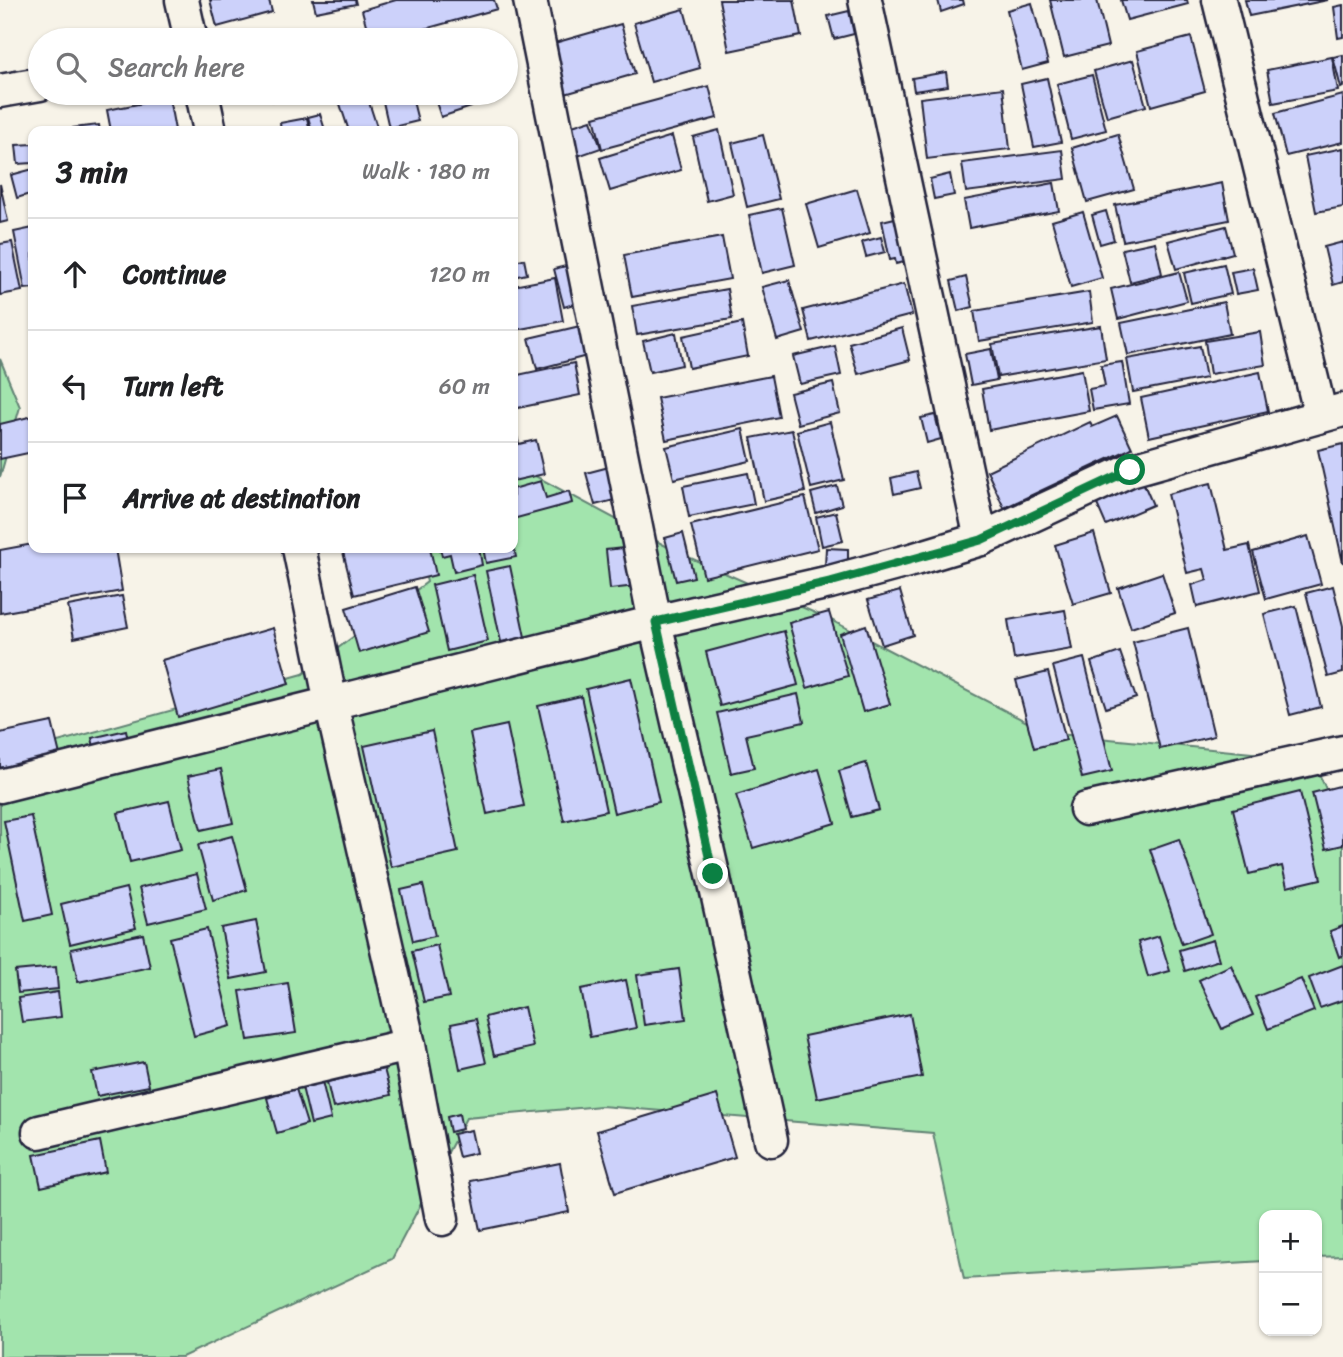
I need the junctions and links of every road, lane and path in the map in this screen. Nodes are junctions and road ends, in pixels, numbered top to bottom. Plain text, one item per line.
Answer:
1 (182, 0) edge
2 (530, 0) edge
3 (865, 0) edge
4 (1219, 0) edge
5 (188, 28) edge
6 (28, 86) edge
7 (0, 91) edge
8 (205, 105) edge
9 (209, 126) edge
10 (1332, 413) edge
11 (981, 540) junction
12 (300, 553) edge
13 (656, 622) junction
14 (331, 703) junction
15 (1343, 752) edge
16 (0, 786) edge
17 (1086, 809) dead end
18 (409, 1045) junction
19 (39, 1132) dead end
20 (771, 1140) dead end
21 (442, 1219) dead end

1 - 5 street
2 - 13 street
3 - 11 street
4 - 10 street
6 - 7 street
8 - 9 street
10 - 11 street
11 - 13 street
12 - 14 street
13 - 14 street
13 - 20 street
14 - 16 street
14 - 18 street
15 - 17 street
18 - 19 street
18 - 21 street

